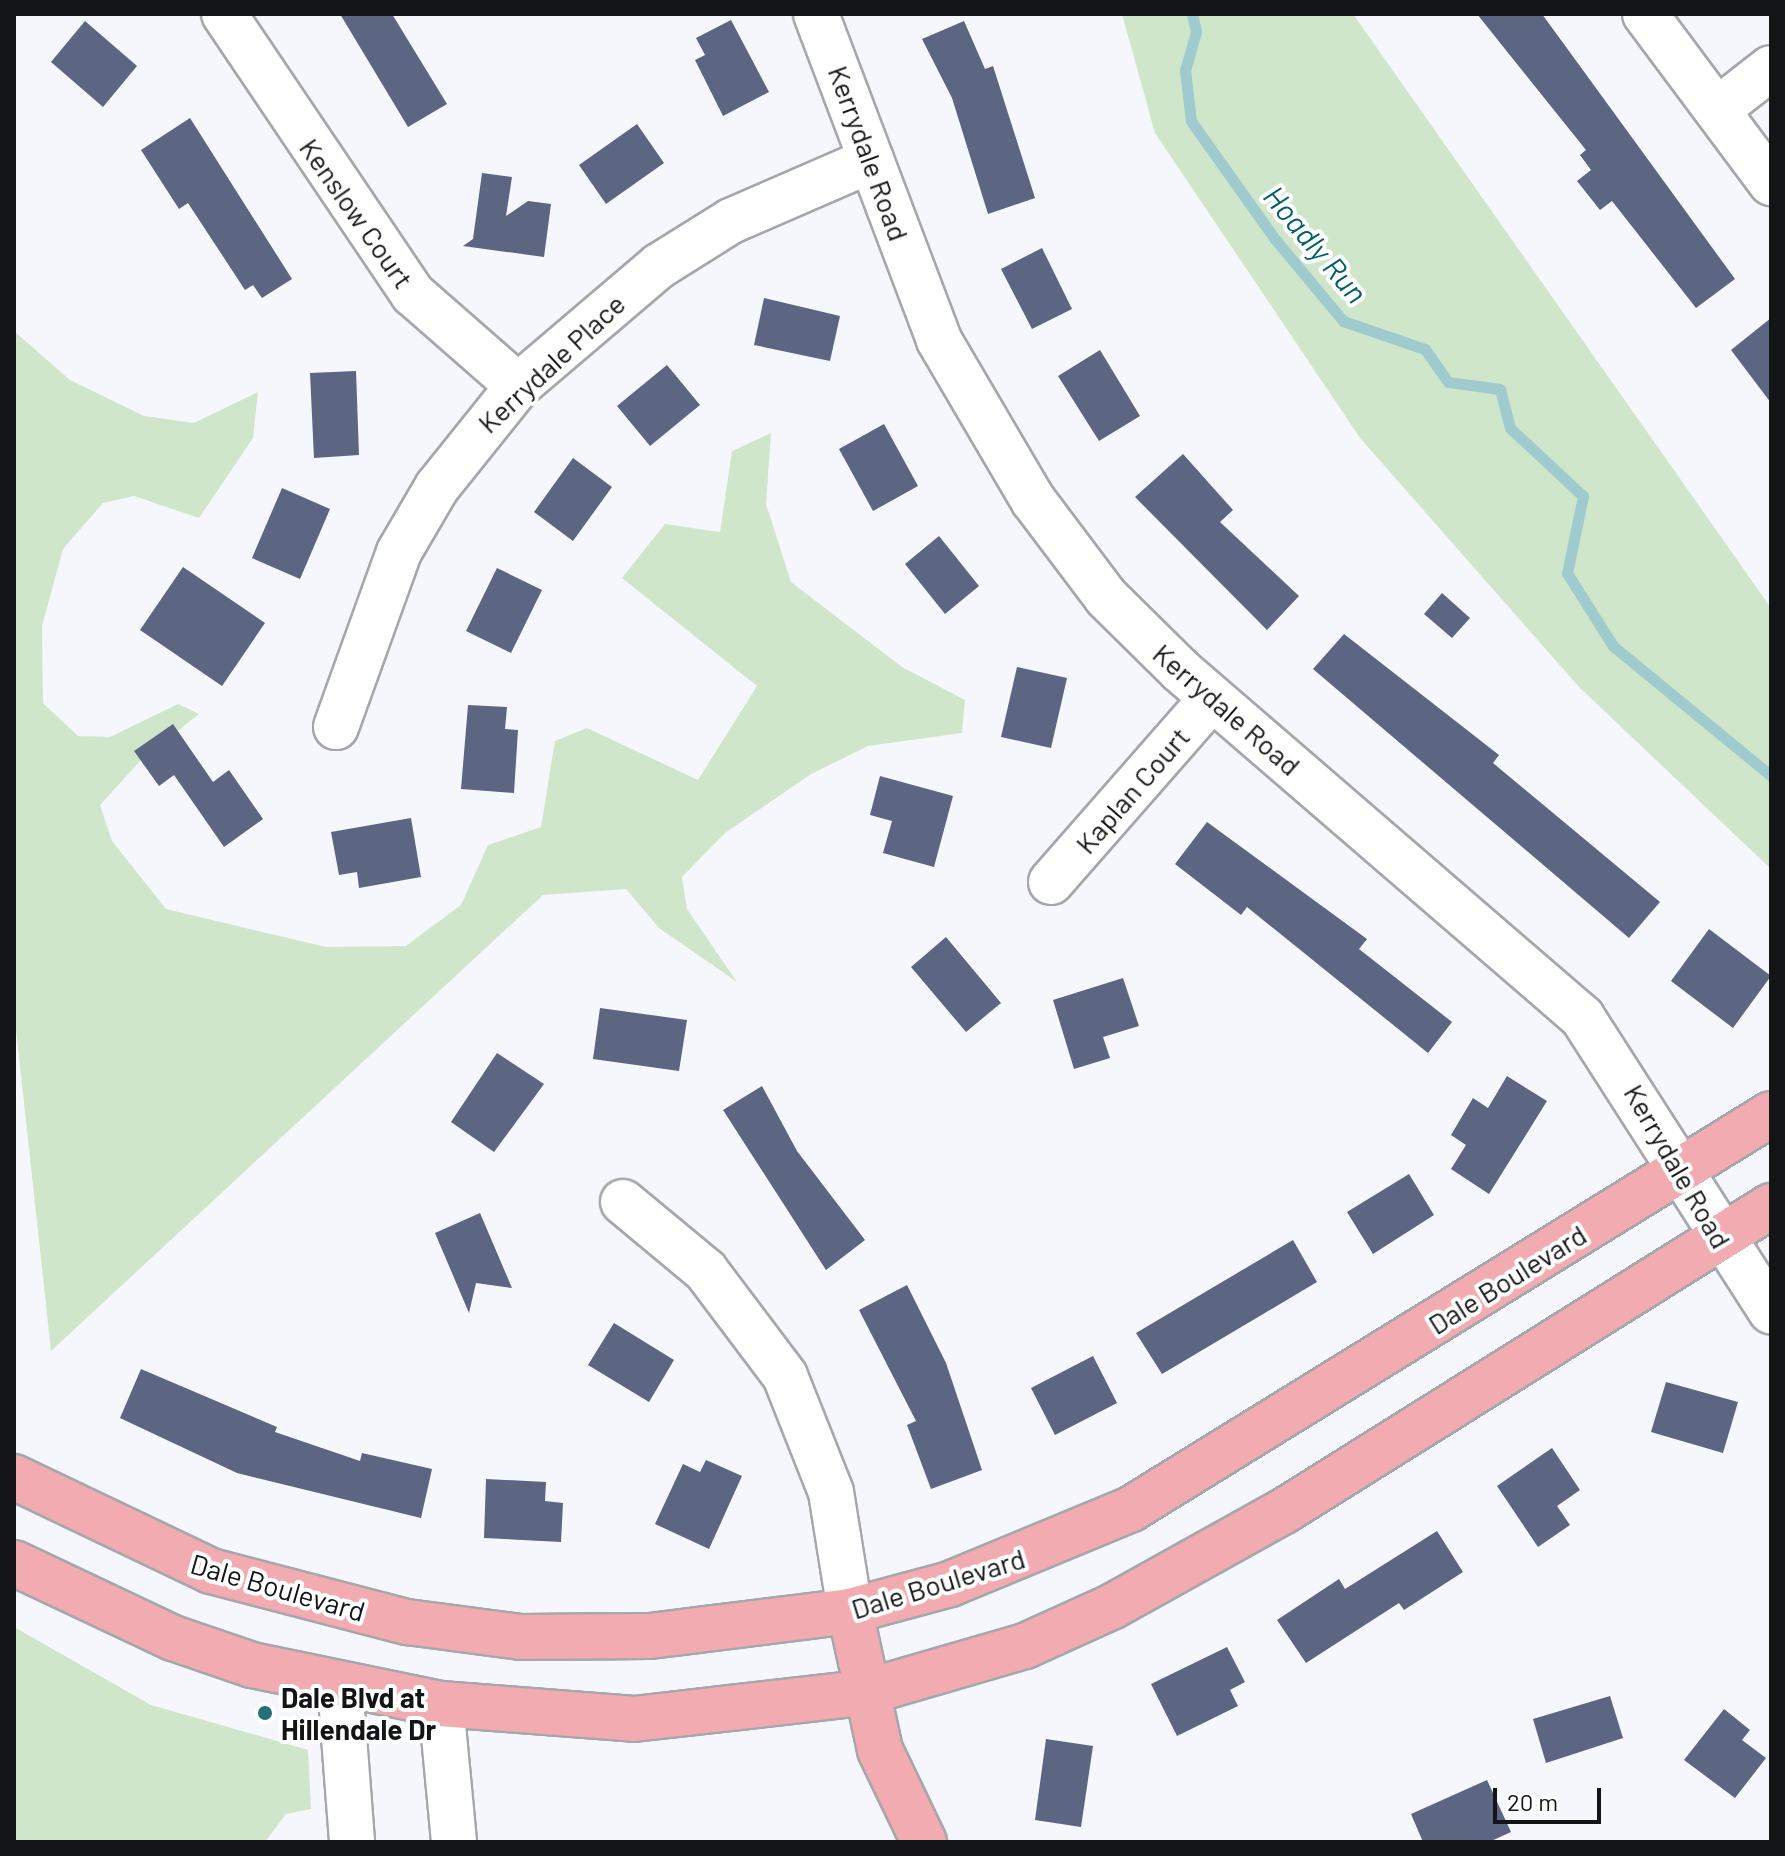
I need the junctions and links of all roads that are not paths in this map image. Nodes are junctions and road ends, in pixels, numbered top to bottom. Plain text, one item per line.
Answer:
1 (224, 14) edge
2 (816, 14) edge
3 (1645, 14) edge
4 (1771, 68) edge
5 (1717, 110) junction
6 (871, 160) junction
7 (1771, 183) edge
8 (518, 386) junction
9 (1212, 698) junction
10 (336, 727) dead end
11 (1051, 882) dead end
12 (1771, 1114) edge
13 (1681, 1170) junction
14 (623, 1202) dead end
15 (1771, 1206) edge
16 (1720, 1237) junction
17 (1771, 1311) edge
18 (14, 1477) edge
19 (14, 1563) edge
20 (850, 1611) junction
21 (340, 1685) junction
22 (863, 1693) junction
23 (441, 1704) junction
24 (352, 1842) edge
25 (454, 1842) edge
26 (924, 1842) edge

1 - 8 street, Kenslow Court
2 - 6 street, Kerrydale Road
3 - 5 street
4 - 5 street
5 - 7 street
6 - 8 street, Kerrydale Place
6 - 9 street, Kerrydale Road
8 - 10 street, Kerrydale Place
9 - 11 street, Kaplan Court
9 - 13 street, Kerrydale Road
12 - 13 main road, Dale Boulevard
13 - 16 street, Kerrydale Road
13 - 20 main road, Dale Boulevard
14 - 20 street
15 - 16 main road
16 - 17 street, Kerrydale Road
16 - 22 main road
18 - 20 main road, Dale Boulevard
19 - 21 main road
20 - 22 main road
21 - 23 main road
21 - 24 street
22 - 23 main road
22 - 26 main road
23 - 25 street

